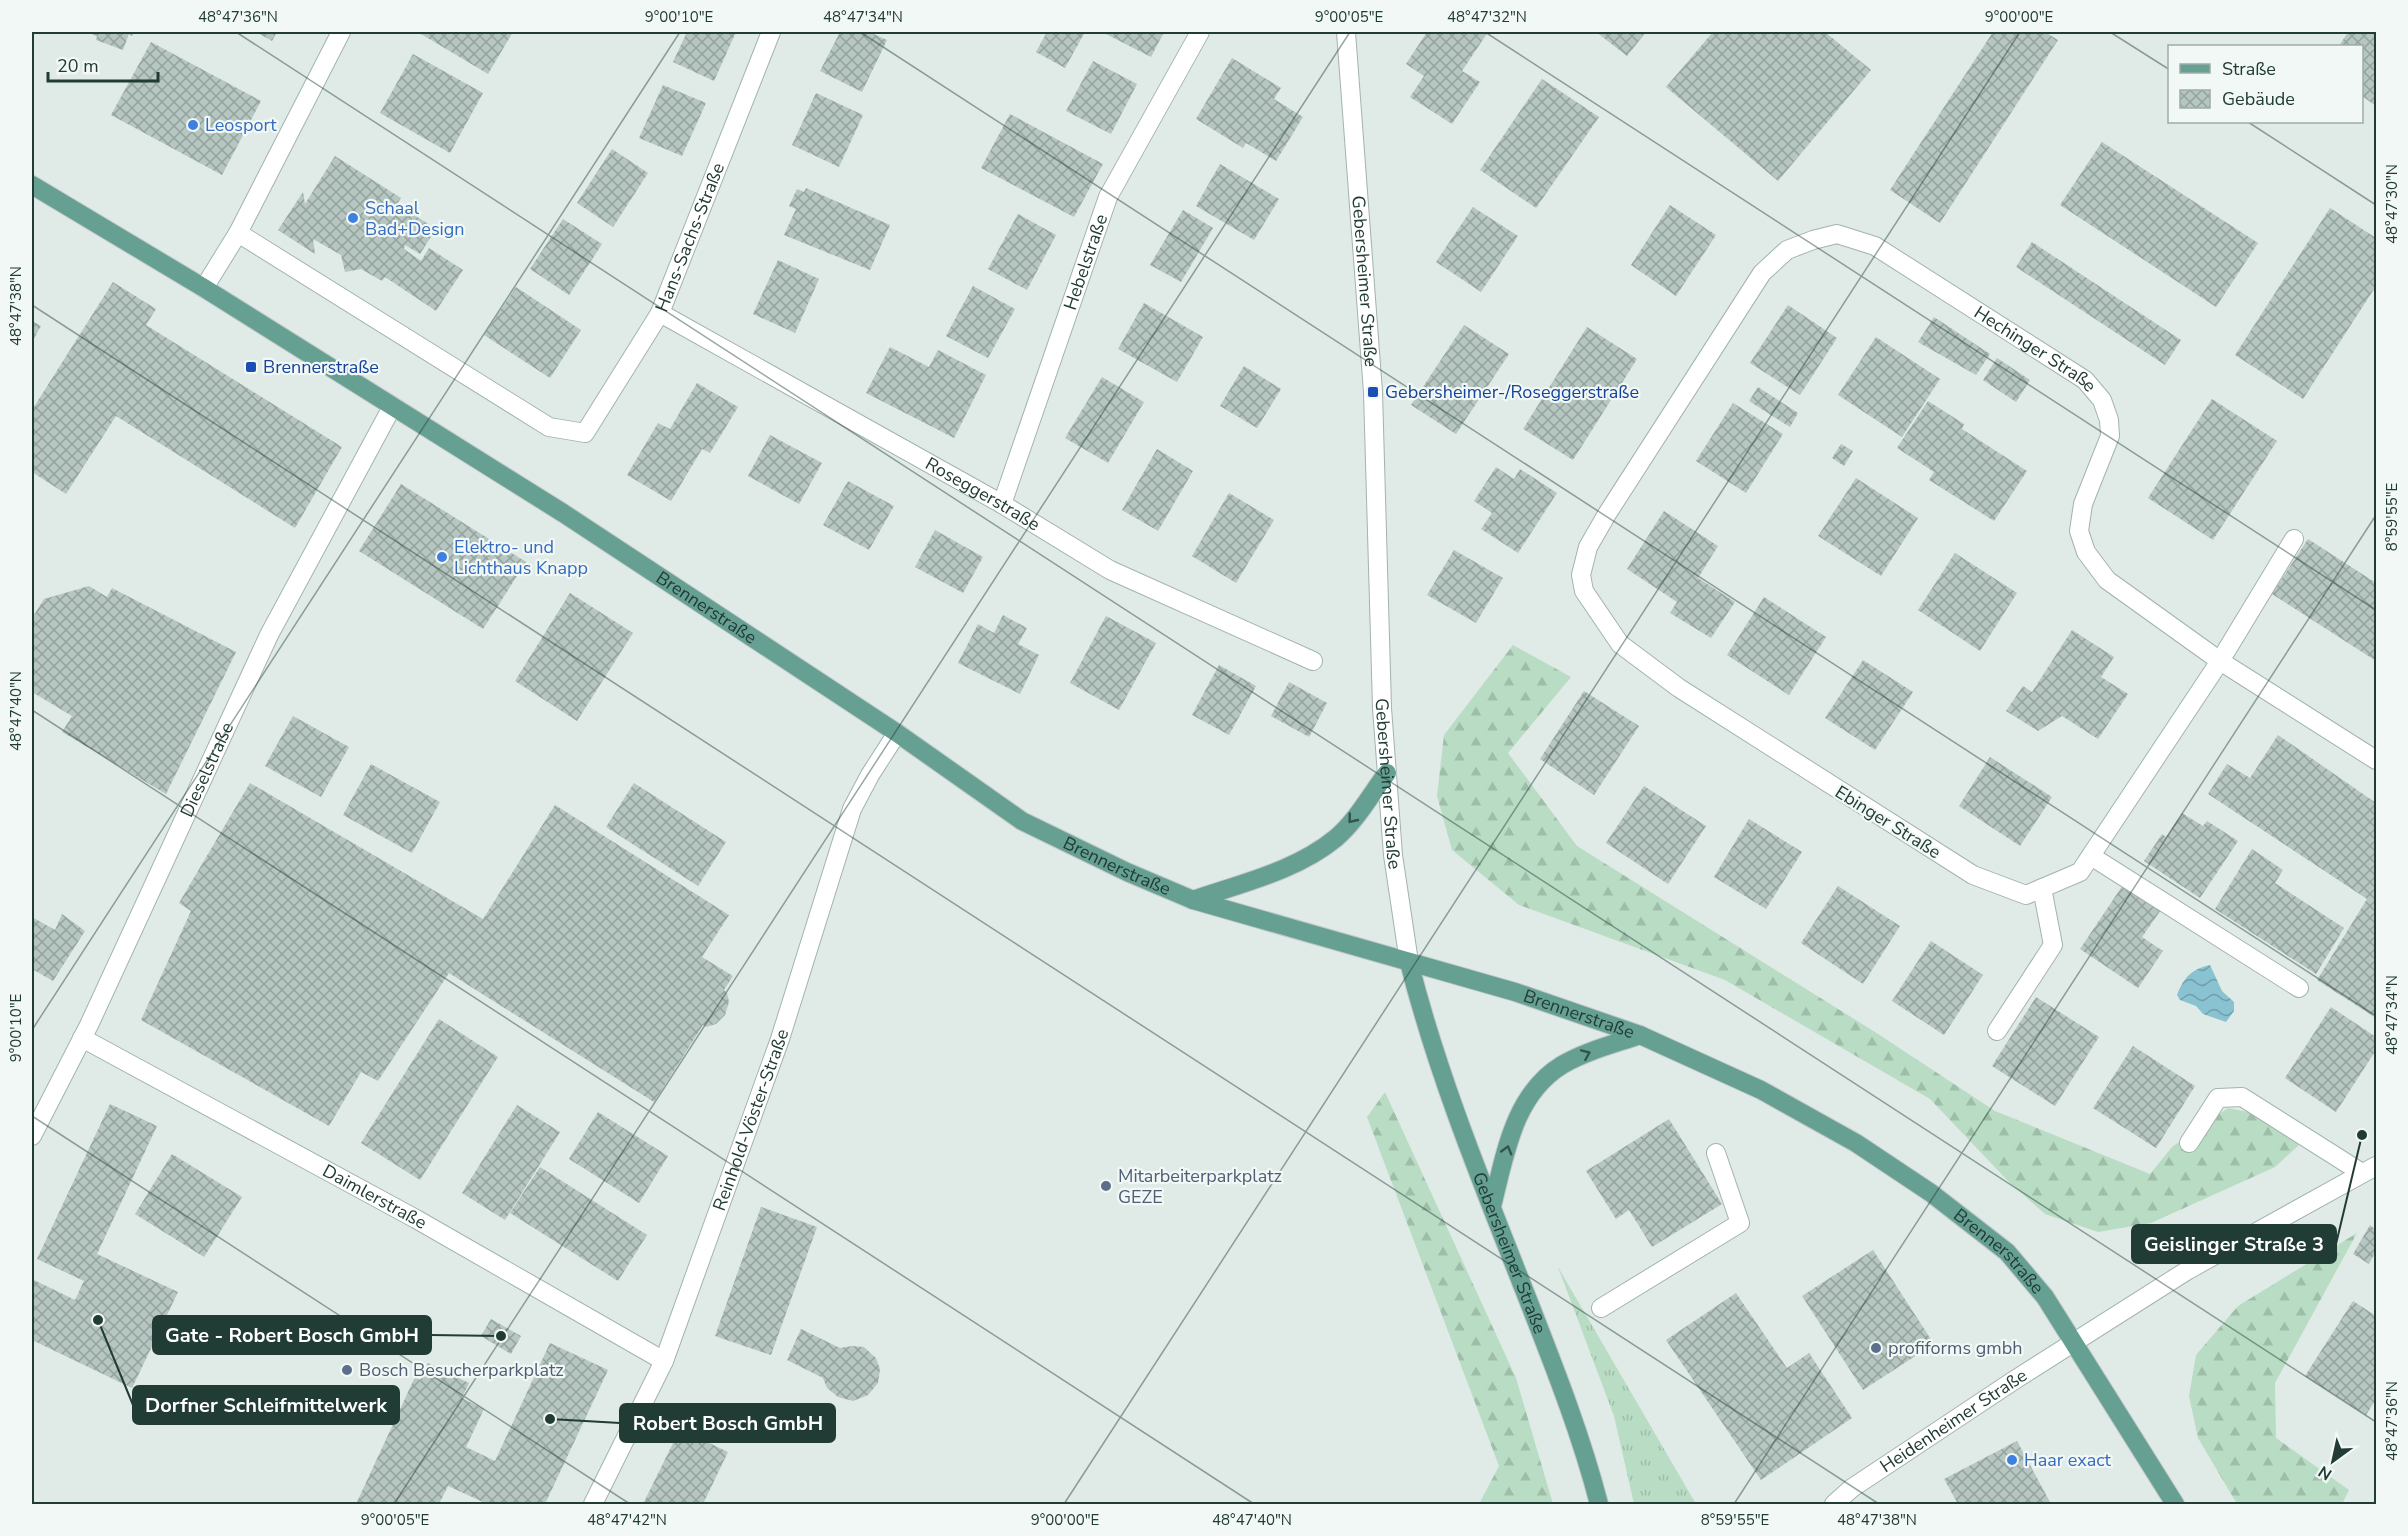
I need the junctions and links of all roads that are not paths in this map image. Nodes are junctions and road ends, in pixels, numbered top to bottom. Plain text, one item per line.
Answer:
1 (341, 32) edge
2 (771, 32) edge
3 (1200, 32) edge
4 (1346, 32) edge
5 (32, 185) edge
6 (238, 233) junction
7 (204, 288) junction
8 (660, 313) junction
9 (392, 407) junction
10 (1002, 504) junction
11 (1607, 514) joint
12 (2294, 539) dead end
13 (1313, 661) dead end
14 (2220, 661) junction
15 (897, 733) junction
16 (2376, 760) edge
17 (1387, 772) junction
18 (2091, 856) junction
19 (2042, 888) junction
20 (1193, 900) junction
21 (1408, 962) junction
22 (2300, 988) dead end
23 (1997, 1031) dead end
24 (1640, 1035) junction
25 (82, 1038) junction
26 (32, 1136) edge
27 (2189, 1143) dead end
28 (1716, 1153) dead end
29 (2369, 1169) edge
30 (1491, 1206) junction
31 (1601, 1308) dead end
32 (2075, 1343) junction
33 (664, 1361) junction
34 (593, 1504) edge
35 (1599, 1504) edge
36 (1834, 1504) edge
37 (2175, 1504) edge

1 - 6 street
2 - 8 street, Hans-Sachs-Straße
3 - 10 street, Hebelstraße
4 - 17 street, Gebersheimer Straße
5 - 7 main road, Brennerstraße
6 - 7 street
6 - 8 street, Hans-Sachs-Straße
7 - 9 main road, Brennerstraße
8 - 10 street, Roseggerstraße
9 - 15 main road, Brennerstraße
9 - 25 street, Dieselstraße
10 - 13 street, Roseggerstraße
11 - 14 street, Hechinger Straße
11 - 19 street, Ebinger Straße
12 - 14 street, Ebinger Straße
14 - 16 street, Hechinger Straße
14 - 18 street, Ebinger Straße
15 - 20 main road, Brennerstraße
15 - 33 street, Reinhold-Vöster-Straße
17 -> 20 main road
17 - 21 street, Gebersheimer Straße
18 - 19 street, Ebinger Straße
18 - 22 street
19 - 23 street
20 - 21 main road, Brennerstraße
21 - 24 main road, Brennerstraße
21 - 30 main road, Gebersheimer Straße
30 -> 24 main road
24 - 32 main road, Brennerstraße
25 - 26 street, Dieselstraße
25 - 33 street, Daimlerstraße
27 - 29 street
28 - 31 street
29 - 32 street, Heidenheimer Straße
30 - 35 main road, Gebersheimer Straße
32 - 36 street, Heidenheimer Straße
32 - 37 main road, Brennerstraße
33 - 34 street, Reinhold-Vöster-Straße

